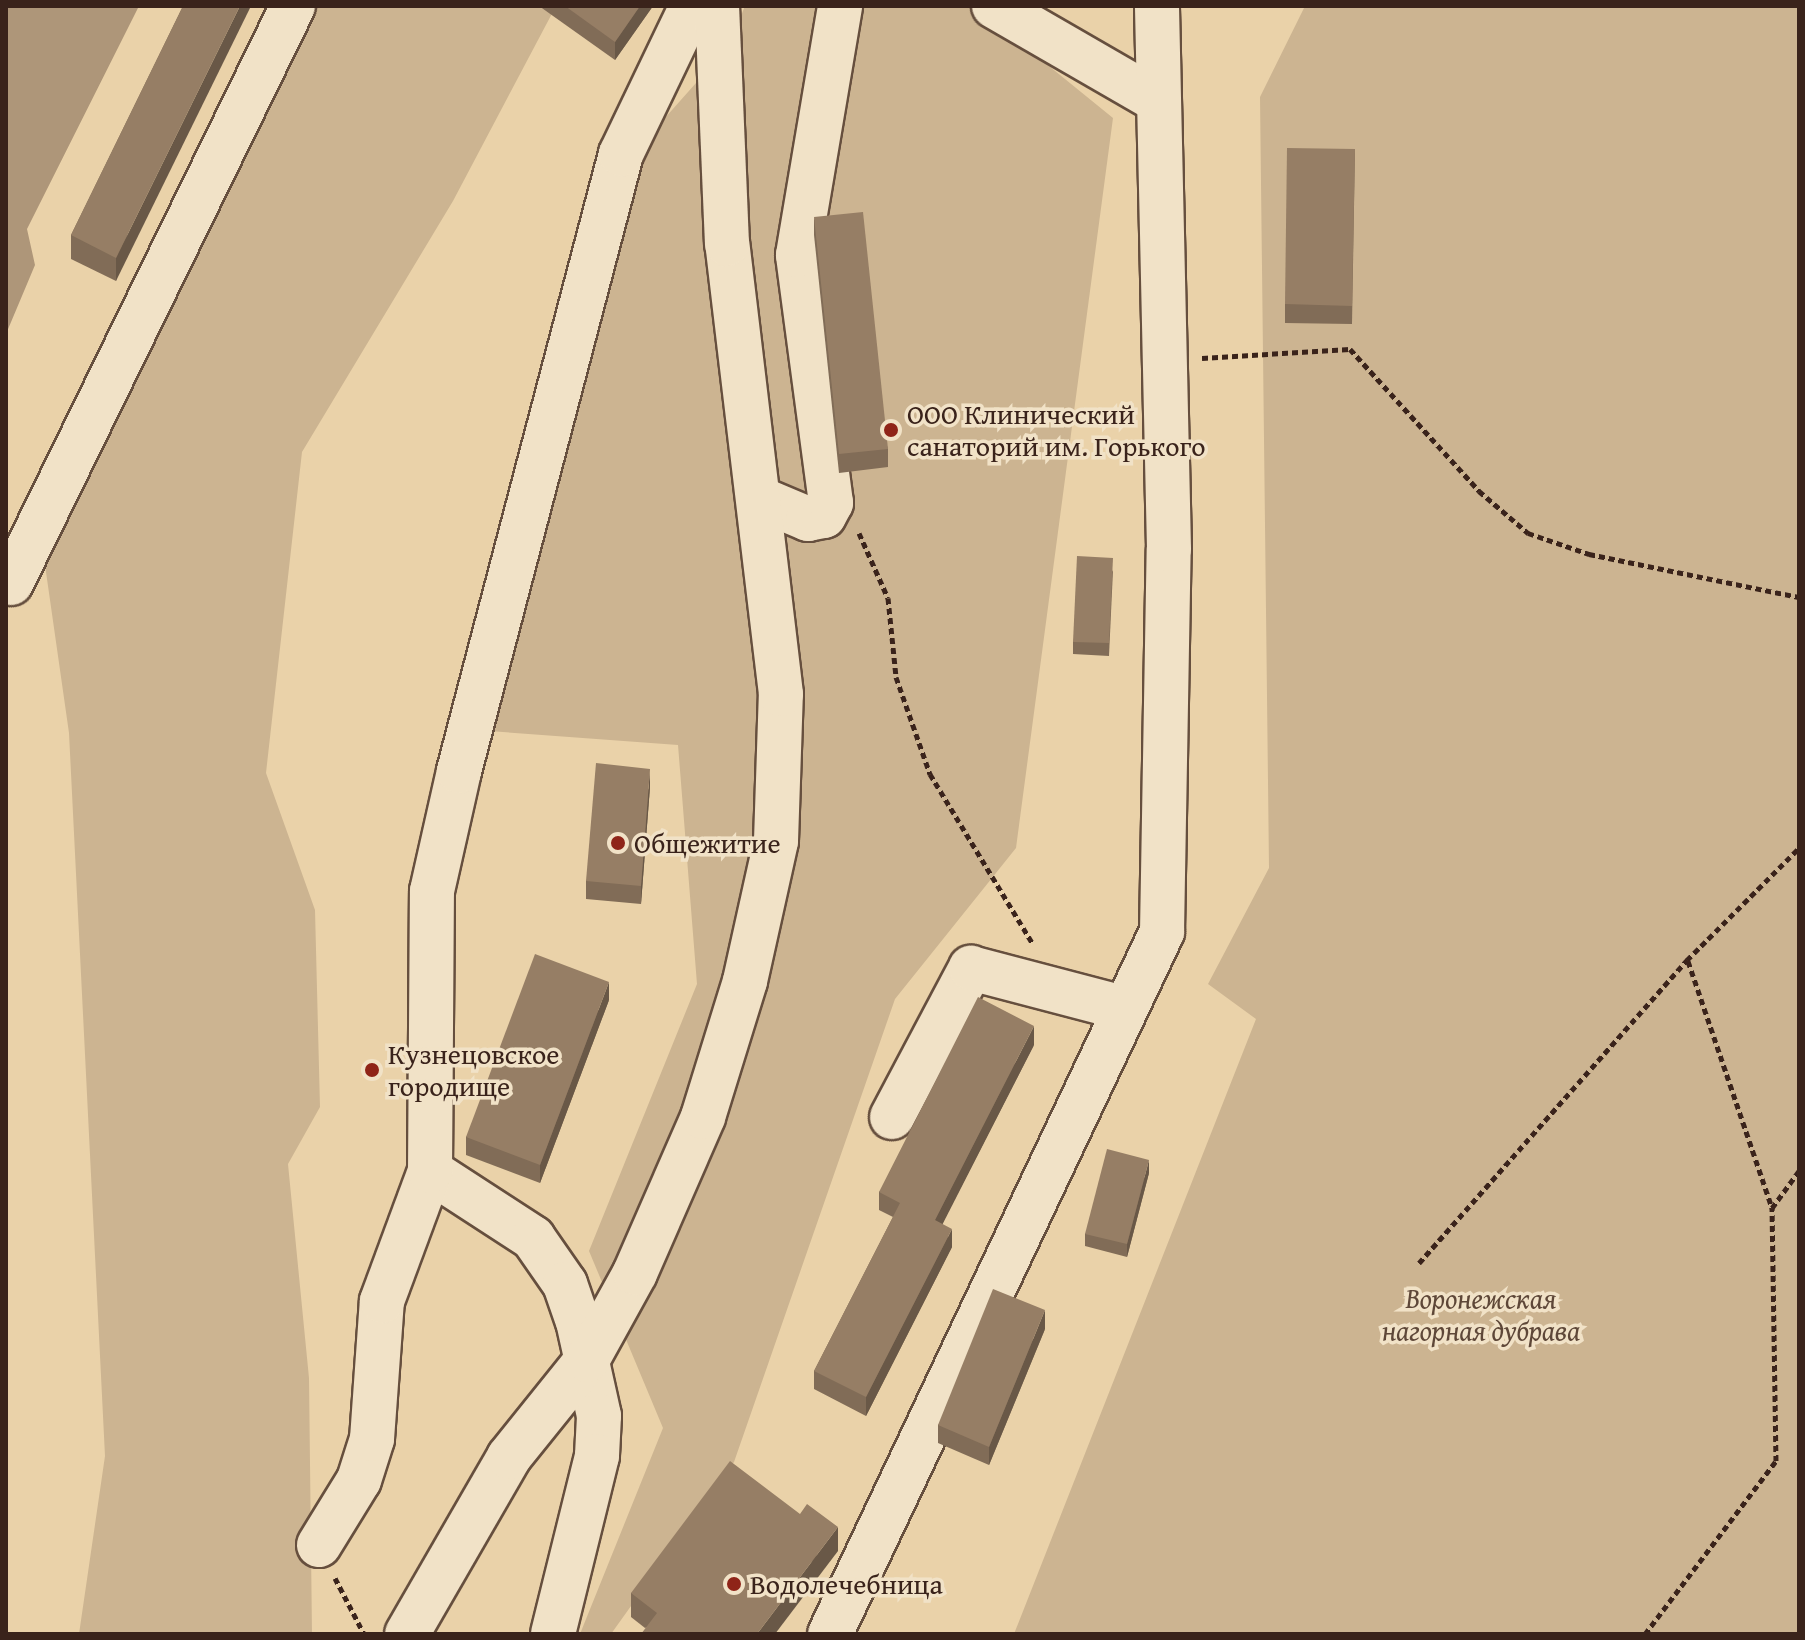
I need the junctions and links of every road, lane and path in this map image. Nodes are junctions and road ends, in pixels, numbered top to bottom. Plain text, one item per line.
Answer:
1 (293, 6) edge
2 (692, 6) edge
3 (717, 6) edge
4 (840, 6) edge
5 (994, 6) edge
6 (1157, 6) edge
7 (1155, 99) junction
8 (1161, 360) junction
9 (763, 500) junction
10 (831, 503) junction
11 (11, 583) dead end
12 (1799, 597) edge
13 (1799, 848) edge
14 (1687, 960) junction
15 (1053, 989) junction
16 (1124, 1008) junction
17 (892, 1117) dead end
18 (430, 1171) junction
19 (1799, 1171) edge
20 (1772, 1208) junction
21 (1419, 1263) dead end
22 (587, 1360) junction
23 (319, 1545) joint
24 (364, 1634) edge
25 (407, 1634) edge
26 (553, 1634) edge
27 (830, 1634) edge
28 (1645, 1634) edge

1 - 11 street
2 - 18 street
3 - 9 street
4 - 10 street
5 - 7 street
6 - 7 street
7 - 8 street
8 - 12 path
8 - 16 street
9 - 10 street
9 - 22 street
10 - 15 path
13 - 14 path
14 - 20 path
14 - 21 path
15 - 16 street
15 - 17 street
16 - 27 street
18 - 22 street
18 - 23 street
19 - 20 path
20 - 28 path
22 - 25 street
22 - 26 street
23 - 24 path

